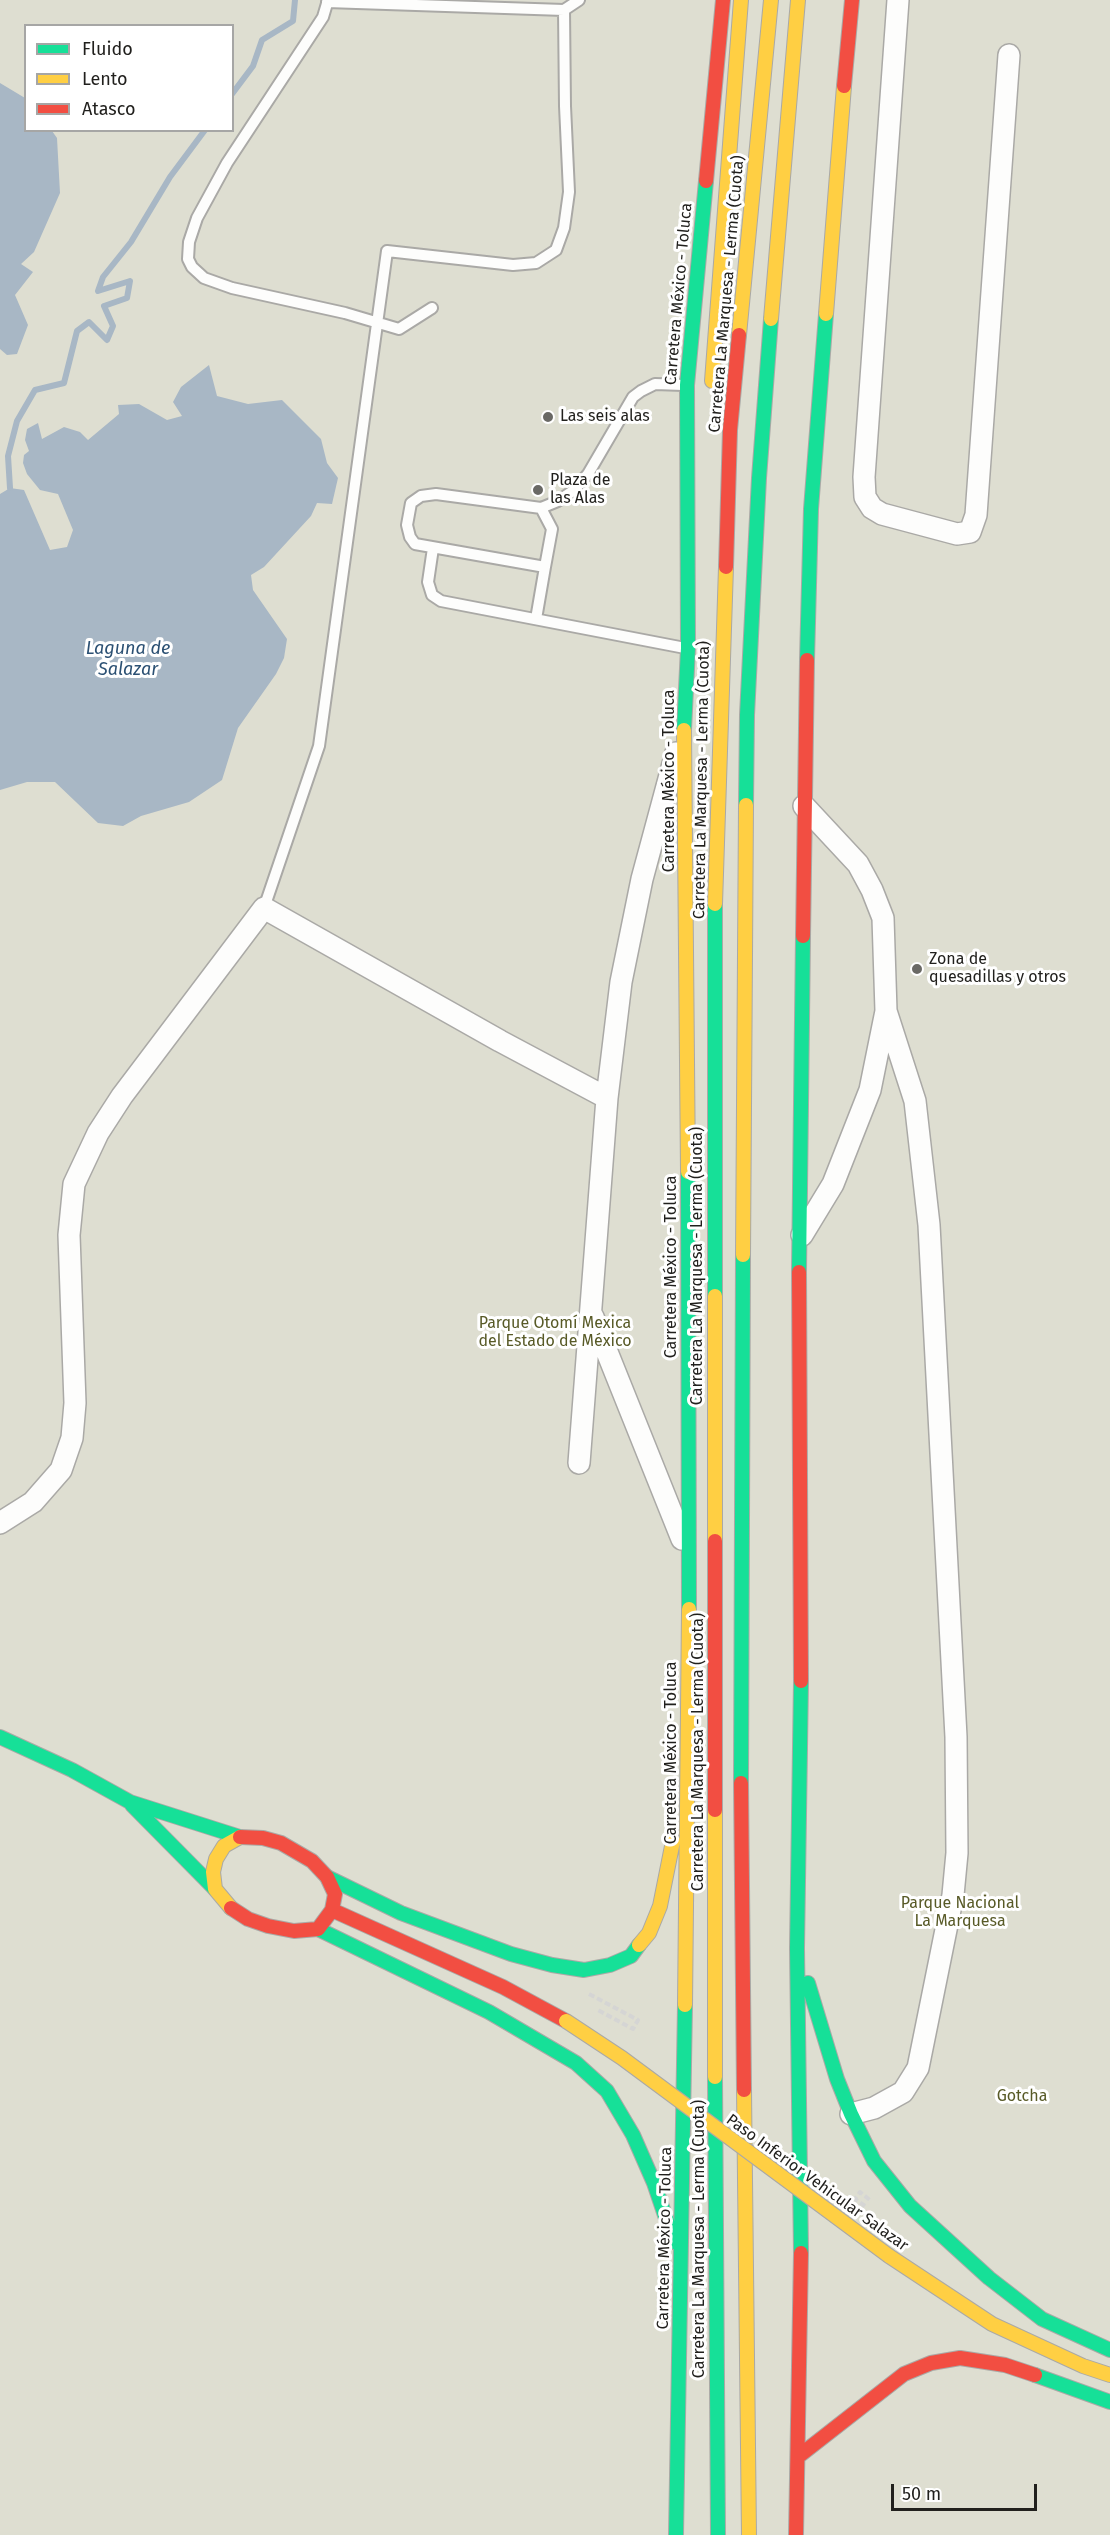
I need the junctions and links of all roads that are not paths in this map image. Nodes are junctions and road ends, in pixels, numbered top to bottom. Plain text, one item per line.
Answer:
1 (579, 0) edge
2 (723, 0) edge
3 (741, 0) edge
4 (771, 0) edge
5 (798, 0) edge
6 (852, 0) edge
7 (898, 0) edge
8 (327, 1) edge
9 (564, 10) junction
10 (1009, 55) dead end
11 (432, 308) dead end
12 (376, 322) junction
13 (687, 385) junction
14 (711, 394) dead end
15 (541, 508) junction
16 (433, 548) junction
17 (545, 567) junction
18 (536, 619) junction
19 (688, 648) junction
20 (684, 721) junction
21 (704, 801) dead end
22 (804, 806) junction
23 (715, 905) junction
24 (264, 908) junction
25 (886, 1011) junction
26 (607, 1098) junction
27 (799, 1241) junction
28 (591, 1311) junction
29 (579, 1463) dead end
30 (0, 1523) edge
31 (689, 1558) junction
32 (0, 1737) edge
33 (689, 1762) junction
34 (130, 1802) junction
35 (240, 1837) junction
36 (327, 1877) junction
37 (215, 1889) junction
38 (332, 1910) junction
39 (318, 1929) junction
40 (797, 1948) junction
41 (851, 2114) junction
42 (682, 2266) junction
43 (1110, 2350) edge
44 (1110, 2375) edge
45 (1110, 2402) edge
46 (798, 2457) junction
47 (676, 2535) edge
48 (718, 2535) edge
49 (749, 2535) edge
50 (796, 2535) edge

1 - 9 lane
2 - 13 main road, Carretera México - Toluca
3 - 14 main road
4 - 23 main road, Carretera La Marquesa - Lerma (Cuota)
5 - 49 main road
6 - 22 main road
7 - 10 street
8 - 9 lane
8 - 12 lane
9 - 12 lane
11 - 12 lane
12 - 24 lane
13 - 15 lane
13 - 19 main road, Carretera México - Toluca
15 - 16 lane
15 - 17 lane
16 - 17 lane
16 - 18 lane
17 - 18 lane
18 - 19 lane
19 - 20 main road, Carretera México - Toluca
20 - 26 street
20 - 31 main road, Carretera México - Toluca
21 - 23 main road
22 - 25 street
22 - 27 main road
23 - 48 main road, Carretera La Marquesa - Lerma (Cuota)
24 - 26 street
24 - 30 street
25 - 27 street
25 - 41 street
26 - 28 street
27 - 40 main road
28 - 29 street
28 - 31 street
31 - 33 main road, Carretera México - Toluca
32 - 34 main road
33 - 36 main road
33 - 42 main road, Carretera México - Toluca
34 - 35 main road
34 - 37 main road
35 - 36 main road
35 - 37 main road
36 - 38 main road
37 - 39 main road
38 - 39 main road
38 - 44 main road, Paso Inferior Vehicular Salazar, bridge
39 - 42 main road
40 - 41 main road
40 - 46 main road
41 - 43 main road
42 - 47 main road, Carretera México - Toluca
45 - 46 main road
46 - 50 main road

